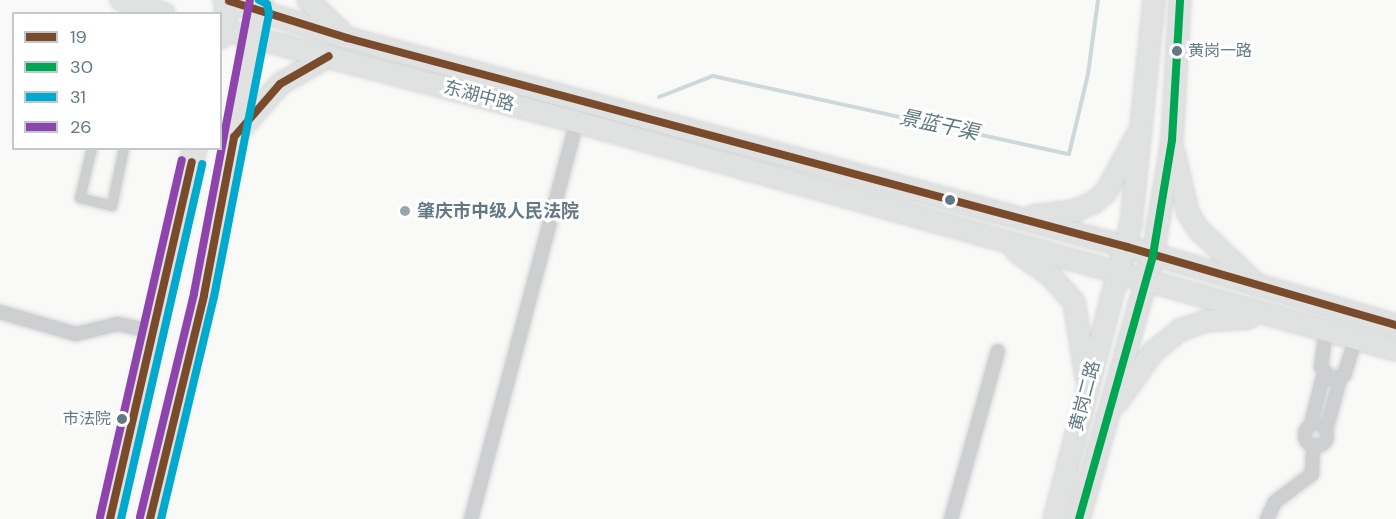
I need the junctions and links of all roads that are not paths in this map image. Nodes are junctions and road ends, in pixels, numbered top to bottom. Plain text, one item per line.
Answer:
1 (121, 0) edge
2 (172, 0) edge
3 (227, 0) edge
4 (308, 0) edge
5 (1154, 0) edge
6 (1180, 0) edge
7 (260, 5) edge
8 (156, 12) edge
9 (160, 12) edge
10 (310, 26) junction
11 (222, 27) edge
12 (222, 32) edge
13 (255, 38) junction
14 (347, 38) junction
15 (305, 50) junction
16 (329, 56) junction
17 (231, 102) edge
18 (577, 122) junction
19 (1139, 132) junction
20 (234, 137) junction
21 (1172, 140) junction
22 (92, 150) edge
23 (124, 150) edge
24 (195, 150) edge
25 (981, 207) junction
26 (1017, 217) junction
27 (974, 233) junction
28 (1002, 241) junction
29 (1127, 247) junction
30 (1153, 255) junction
31 (1120, 275) junction
32 (1145, 282) junction
33 (1258, 287) junction
34 (1303, 299) junction
35 (0, 312) edge
36 (1275, 319) junction
37 (1298, 324) junction
38 (1396, 325) edge
39 (1326, 331) junction
40 (156, 332) junction
41 (1356, 339) junction
42 (1396, 350) edge
43 (998, 351) dead end
44 (1324, 374) junction
45 (1340, 379) junction
46 (1087, 382) junction
47 (1107, 418) junction
48 (1311, 424) junction
49 (1326, 430) junction
50 (1313, 446) junction
51 (155, 496) junction
52 (110, 519) edge
53 (150, 519) edge
54 (157, 519) edge
55 (471, 519) edge
56 (951, 519) edge
57 (1054, 519) edge
58 (1079, 519) edge
59 (1267, 519) edge

1 - 8 main road
2 - 9 main road
3 - 7 main road, 东湖中路
3 - 11 main road
4 - 14 main road
5 - 19 main road
6 - 21 main road
7 - 10 main road, 东湖中路
7 - 13 main road
10 - 14 main road, 东湖中路
10 - 15 main road
12 - 13 main road, 东湖中路
13 - 15 main road, 东湖中路
13 - 17 main road
14 - 25 main road, 东湖中路
15 - 16 main road, 东湖中路
16 - 18 main road, 东湖中路
16 - 20 main road
17 - 20 main road
18 - 27 main road, 东湖中路
18 - 55 street
19 - 26 main road
19 - 29 main road
20 - 51 main road
21 - 30 main road
21 - 33 main road
22 - 23 street
24 - 40 main road
25 - 26 main road, 东湖中路
25 - 27 main road
26 - 29 main road, 东湖中路
27 - 28 main road, 东湖中路
28 - 31 main road, 东湖中路
28 - 46 main road
29 - 30 main road, 东湖中路
29 - 31 main road, 黄岗二路
30 - 32 main road, 黄岗二路
30 - 33 main road, 东湖中路
31 - 32 main road, 东湖中路
31 - 46 main road, 黄岗二路
32 - 36 main road, 东湖中路
32 - 47 main road, 黄岗二路
33 - 34 main road, 东湖中路
34 - 37 main road
34 - 38 main road, 东湖中路
35 - 40 street
36 - 37 main road, 东湖中路
36 - 47 main road
37 - 39 main road, 东湖中路
39 - 41 main road, 东湖中路
39 - 44 street
40 - 52 main road
41 - 42 main road, 东湖中路
41 - 45 street
43 - 56 street
44 - 45 street
44 - 48 street
45 - 49 street
46 - 57 main road, 黄岗二路
47 - 58 main road, 黄岗二路
48 - 49 street
48 - 50 street
49 - 50 street
50 - 59 street
51 - 53 main road
51 - 54 street

